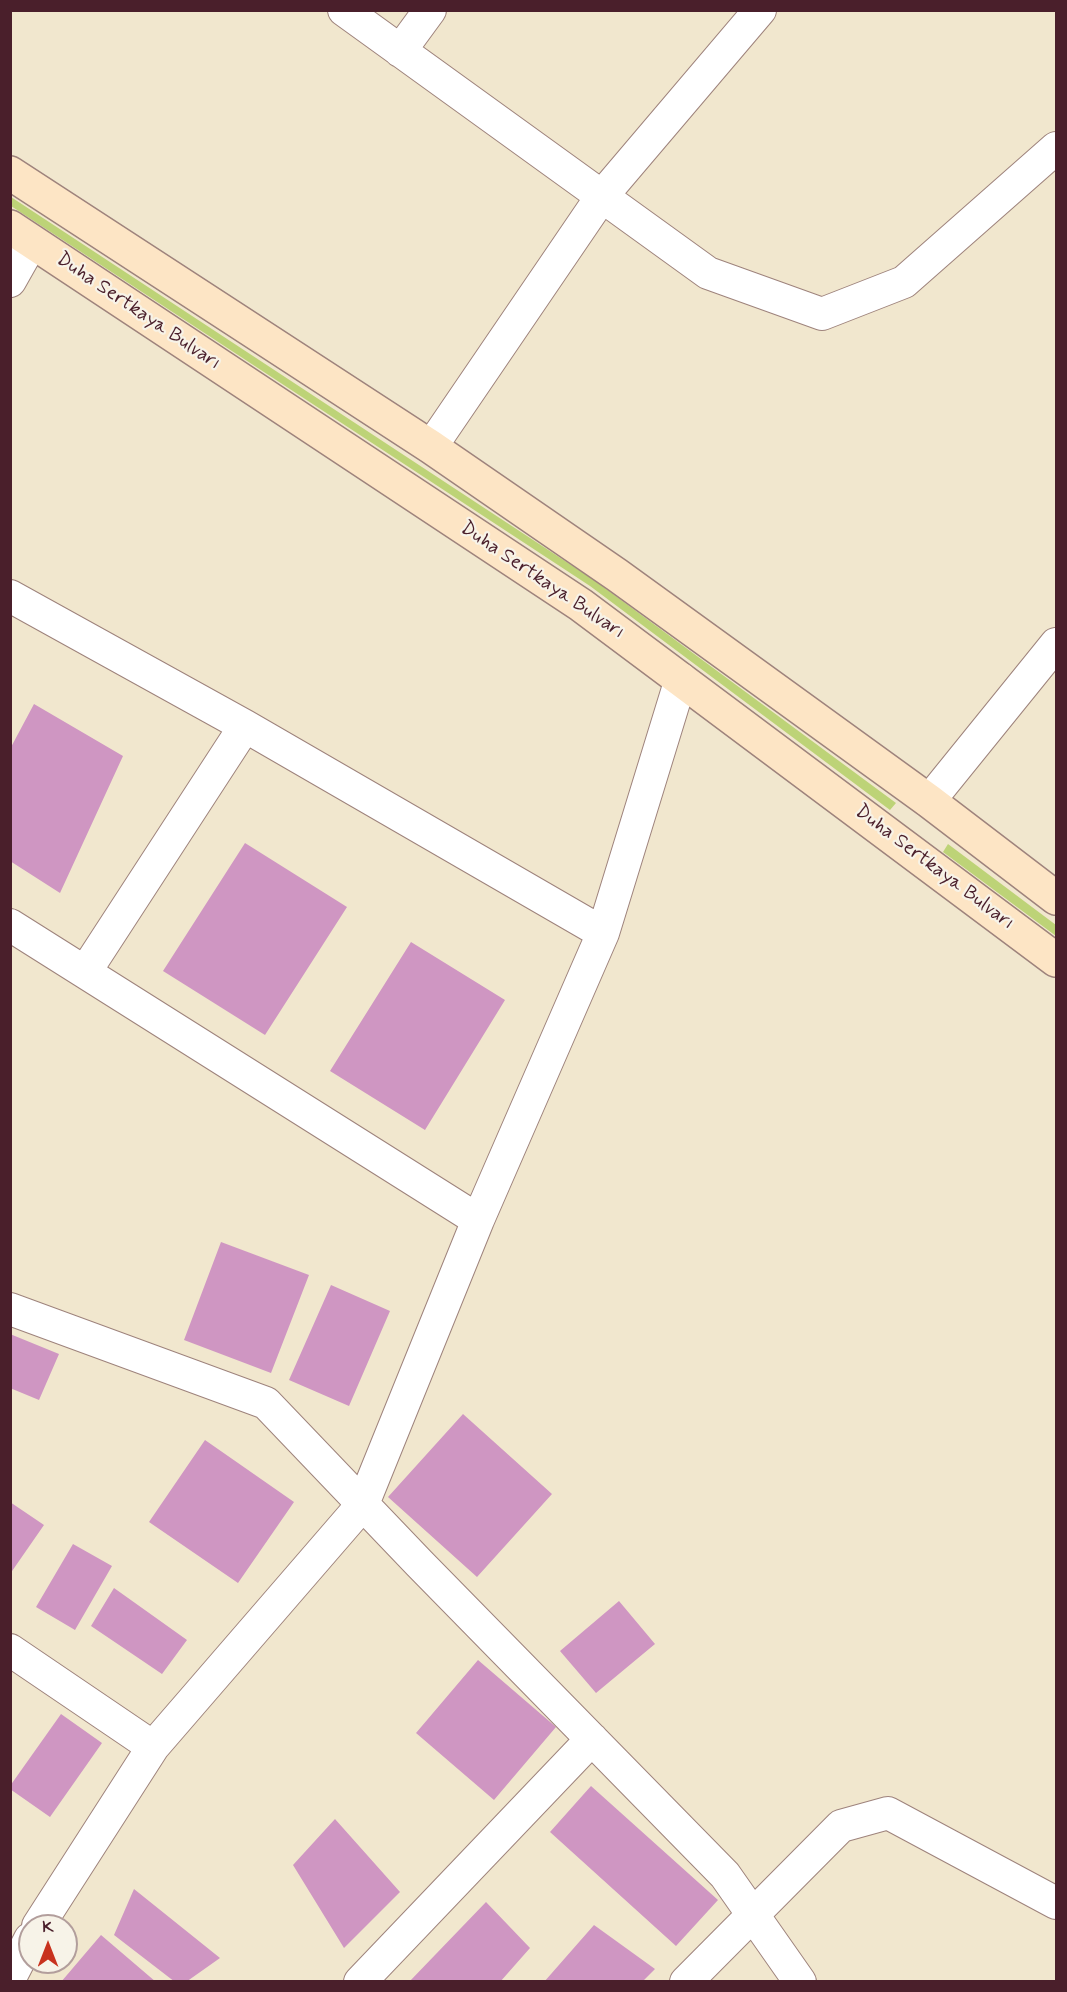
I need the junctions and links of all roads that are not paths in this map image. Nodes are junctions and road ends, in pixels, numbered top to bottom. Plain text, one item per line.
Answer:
1 (344, 10) edge
2 (430, 10) edge
3 (760, 10) edge
4 (400, 51) junction
5 (1056, 148) edge
6 (10, 173) edge
7 (602, 196) junction
8 (21, 234) edge
9 (10, 281) edge
10 (431, 447) junction
11 (10, 596) edge
12 (1056, 644) edge
13 (681, 679) junction
14 (245, 726) junction
15 (929, 801) junction
16 (903, 845) junction
17 (1056, 898) edge
18 (10, 925) edge
19 (603, 933) junction
20 (1056, 960) edge
21 (85, 972) junction
22 (478, 1220) junction
23 (10, 1309) edge
24 (363, 1504) junction
25 (10, 1650) edge
26 (592, 1739) junction
27 (153, 1747) junction
28 (1056, 1903) edge
29 (752, 1913) junction
30 (46, 1914) edge
31 (18, 1962) edge
32 (10, 1978) edge
33 (360, 1982) edge
34 (686, 1982) edge
35 (800, 1982) edge

1 - 4 street
2 - 4 street
3 - 7 street
4 - 7 street
5 - 7 street
6 - 10 main road
7 - 10 street
8 - 9 street
8 - 13 main road, Duha Sertkaya Bulvarı
10 - 15 main road
11 - 14 street
12 - 15 street
13 - 16 main road, Duha Sertkaya Bulvarı
13 - 19 street
14 - 19 street
14 - 21 street
15 - 16 main road
15 - 17 main road
16 - 20 main road, Duha Sertkaya Bulvarı
18 - 21 street
19 - 22 street
21 - 22 street
22 - 24 street
23 - 24 street
24 - 26 street
24 - 27 street
25 - 27 street
26 - 29 street
26 - 33 street
27 - 30 street
28 - 29 street
29 - 34 street
29 - 35 street
31 - 32 street

